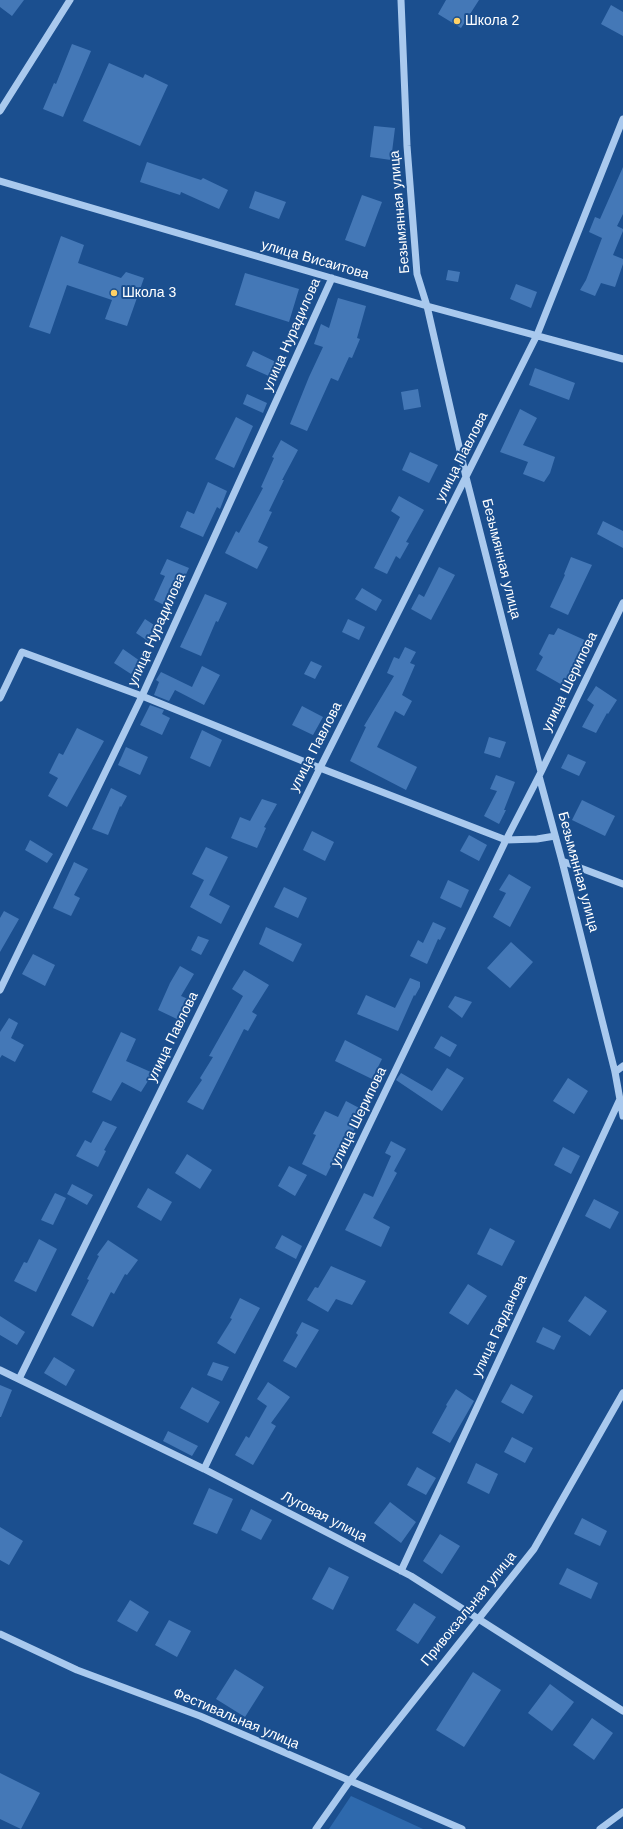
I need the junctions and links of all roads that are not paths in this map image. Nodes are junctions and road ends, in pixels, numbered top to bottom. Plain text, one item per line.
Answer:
1 (70, 0) edge
2 (401, 0) edge
3 (0, 111) edge
4 (623, 120) edge
5 (0, 181) edge
6 (332, 278) junction
7 (427, 306) junction
8 (537, 335) junction
9 (623, 359) edge
10 (466, 477) junction
11 (623, 603) edge
12 (142, 696) junction
13 (0, 698) edge
14 (320, 768) junction
15 (540, 774) junction
16 (555, 836) junction
17 (506, 840) junction
18 (562, 861) junction
19 (623, 884) edge
20 (0, 990) edge
21 (623, 1066) edge
22 (615, 1072) junction
23 (623, 1092) edge
24 (620, 1099) junction
25 (623, 1116) edge
26 (0, 1370) edge
27 (19, 1379) junction
28 (623, 1393) edge
29 (204, 1469) junction
30 (401, 1571) junction
31 (478, 1617) junction
32 (0, 1634) edge
33 (623, 1711) edge
34 (349, 1782) junction
35 (623, 1812) edge
36 (316, 1829) edge
37 (462, 1829) edge
38 (600, 1829) edge

1 - 3 street
2 - 7 street, Безымянная улица
4 - 8 street, улица Павлова
5 - 6 street, улица Висаитова
6 - 7 street, улица Висаитова
6 - 12 street, улица Нурадилова
7 - 8 street, улица Висаитова
7 - 10 street, Безымянная улица
8 - 9 street, улица Висаитова
8 - 10 street, улица Павлова
10 - 14 street, улица Павлова
10 - 15 street, Безымянная улица
11 - 15 street, улица Шерипова
12 - 13 street
12 - 14 street
12 - 20 street, улица Нурадилова
14 - 17 street
14 - 27 street, улица Павлова
15 - 16 street, Безымянная улица
15 - 17 street, улица Шерипова
16 - 17 street
16 - 18 street, Безымянная улица
17 - 29 street, улица Шерипова
18 - 19 street
18 - 22 street, Безымянная улица
21 - 22 street
22 - 24 street, Безымянная улица
23 - 24 street, улица Гарданова
24 - 25 street, Безымянная улица
24 - 30 street, улица Гарданова
26 - 27 street, Луговая улица
27 - 29 street, Луговая улица
28 - 31 street, Привокзальная улица
29 - 30 street, Луговая улица
30 - 31 street, Луговая улица
31 - 33 street, Луговая улица
31 - 34 street, Привокзальная улица
32 - 34 street, Фестивальная улица
34 - 36 street, Привокзальная улица
34 - 37 street, Фестивальная улица
35 - 38 street

